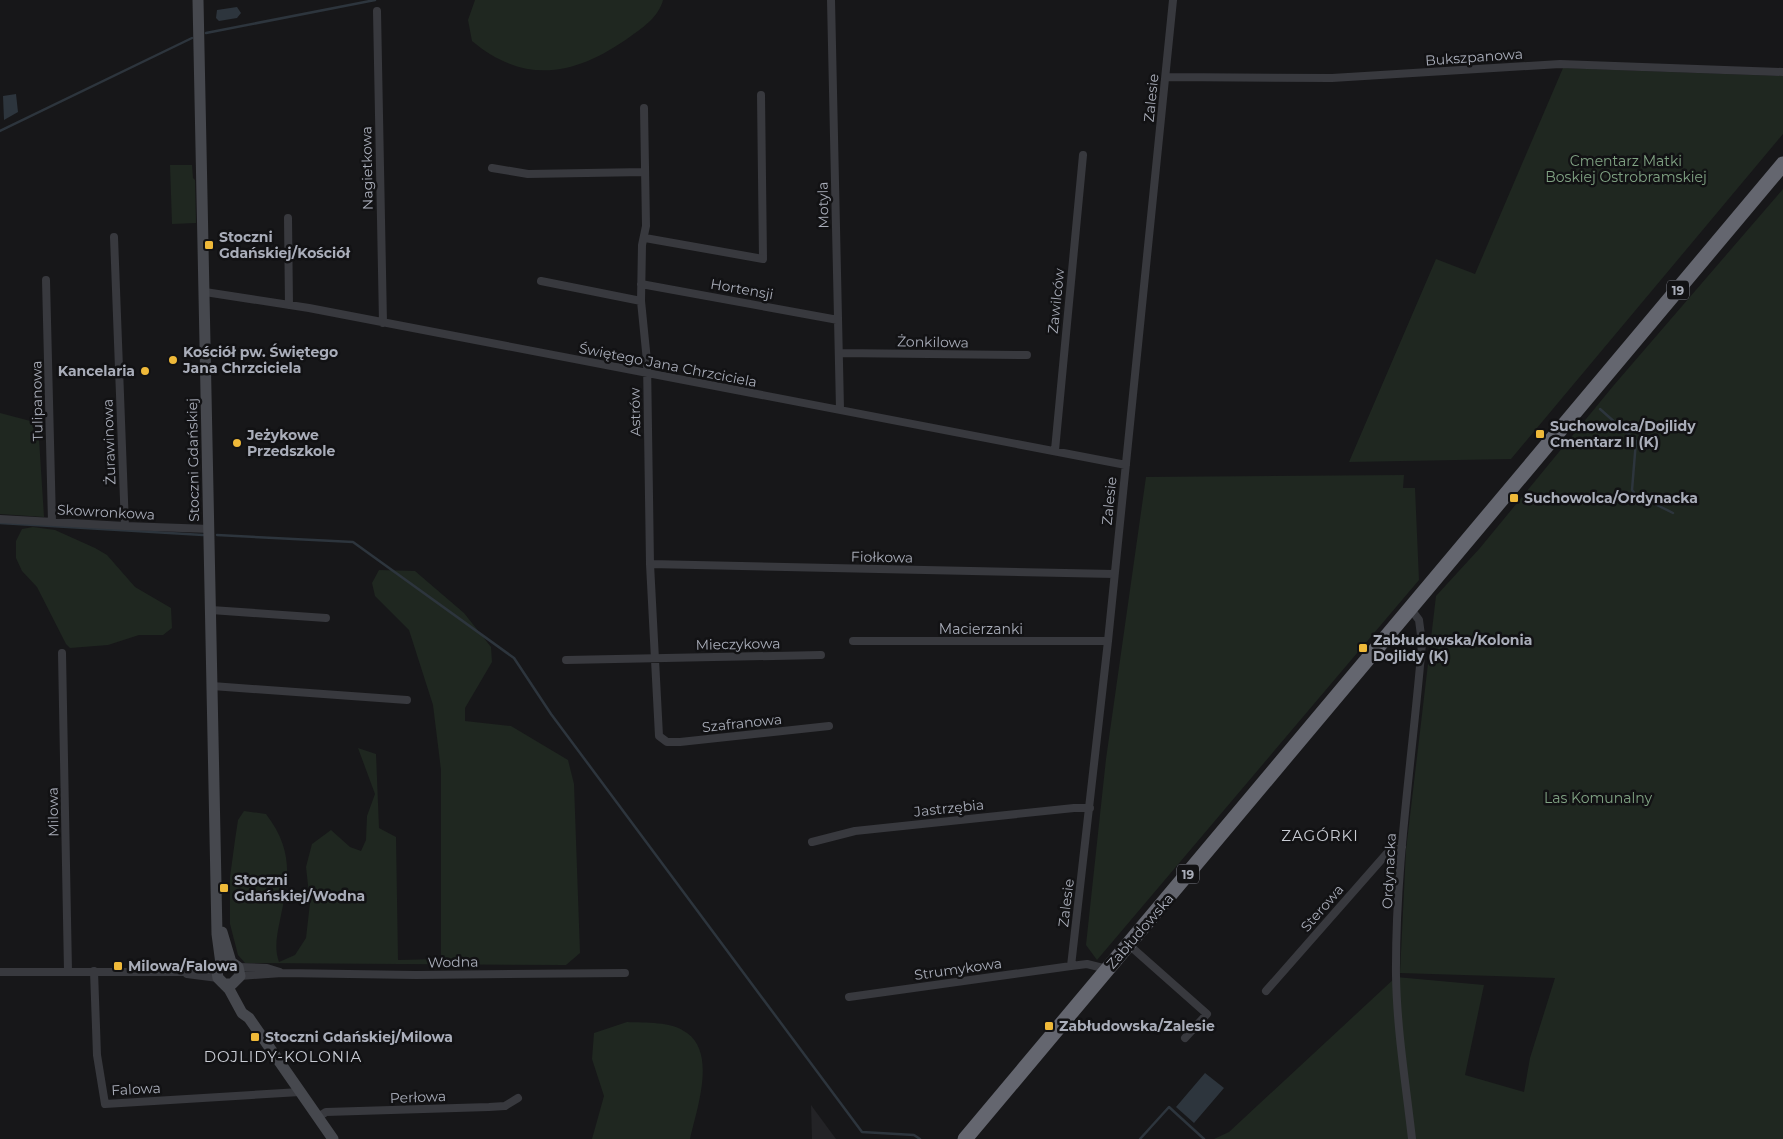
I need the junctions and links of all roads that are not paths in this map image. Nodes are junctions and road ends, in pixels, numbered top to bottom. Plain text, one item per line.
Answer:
1 (198, 0) edge
2 (831, 0) edge
3 (1173, 0) edge
4 (377, 11) dead end
5 (1783, 72) edge
6 (1166, 77) junction
7 (761, 95) dead end
8 (644, 108) dead end
9 (1083, 155) dead end
10 (1783, 164) edge
11 (492, 168) dead end
12 (645, 172) junction
13 (288, 218) dead end
14 (114, 237) dead end
15 (645, 238) junction
16 (46, 280) dead end
17 (541, 281) dead end
18 (641, 284) junction
19 (205, 292) junction
20 (641, 301) junction
21 (289, 305) junction
22 (838, 320) junction
23 (383, 323) junction
24 (839, 353) junction
25 (1027, 355) dead end
26 (646, 374) junction
27 (840, 409) junction
28 (1054, 450) junction
29 (1126, 465) junction
30 (0, 519) edge
31 (52, 522) junction
32 (125, 526) junction
33 (210, 528) junction
34 (650, 564) junction
35 (1114, 574) junction
36 (1410, 608) junction
37 (211, 610) junction
38 (326, 618) dead end
39 (853, 641) dead end
40 (1108, 641) junction
41 (62, 653) dead end
42 (821, 655) dead end
43 (656, 658) junction
44 (566, 660) dead end
45 (212, 686) junction
46 (407, 700) dead end
47 (829, 726) dead end
48 (659, 736) joint
49 (1090, 808) junction
50 (812, 842) dead end
51 (1402, 847) junction
52 (1129, 945) junction
53 (1071, 966) junction
54 (1107, 969) junction
55 (68, 971) junction
56 (94, 971) junction
57 (0, 972) edge
58 (228, 973) junction
59 (625, 973) dead end
60 (1266, 991) dead end
61 (849, 997) dead end
62 (1185, 1038) dead end
63 (300, 1092) junction
64 (518, 1098) dead end
65 (318, 1118) junction
66 (333, 1139) edge
67 (966, 1139) edge
68 (1412, 1139) edge

1 - 19 street, Stoczni Gdańskiej
2 - 22 street, Motyla
3 - 6 street, Zalesie
4 - 23 street, Nagietkowa
5 - 6 street, Bukszpanowa
6 - 29 street, Zalesie
7 - 15 street
8 - 12 street, Astrów
9 - 28 street, Zawilców
10 - 36 highway, 19
11 - 12 street
12 - 15 street, Astrów
13 - 21 street
14 - 32 street, Żurawinowa
15 - 18 street, Astrów
16 - 31 street, Tulipanowa
17 - 20 street
18 - 20 street, Astrów
18 - 22 street, Hortensji
19 - 21 street, Świętego Jana Chrzciciela
19 - 33 street, Stoczni Gdańskiej
20 - 26 street, Astrów
21 - 23 street, Świętego Jana Chrzciciela
22 - 24 street, Motyla
23 - 26 street, Świętego Jana Chrzciciela
24 - 25 street, Żonkilowa
24 - 27 street, Motyla
26 - 27 street, Świętego Jana Chrzciciela
26 - 34 street, Astrów
27 - 28 street, Świętego Jana Chrzciciela
28 - 29 street, Świętego Jana Chrzciciela
29 - 35 street, Zalesie
30 - 31 street, Skowronkowa
31 - 32 street, Skowronkowa
32 - 33 street, Skowronkowa
33 - 37 street, Stoczni Gdańskiej
34 - 35 street, Fiołkowa
34 - 43 street, Astrów
35 - 40 street, Zalesie
36 - 51 street, Ordynacka
36 - 52 highway, Zabłudowska / 19
37 - 38 street
37 - 45 street, Stoczni Gdańskiej
39 - 40 street, Macierzanki
40 - 49 street, Zalesie
41 - 55 street, Milowa
42 - 43 street, Mieczykowa
43 - 44 street, Mieczykowa
43 - 48 street, Astrów
45 - 46 street
45 - 58 street, Stoczni Gdańskiej
47 - 48 street, Szafranowa
49 - 50 street, Jastrzębia
49 - 53 street, Zalesie
51 - 60 street, Sterowa
51 - 68 street, Ordynacka
52 - 54 highway, Zabłudowska / 19
52 - 62 street
53 - 54 street
53 - 61 street, Strumykowa
54 - 67 highway, Zabłudowska / 19
55 - 56 street
55 - 57 street
56 - 58 street
56 - 63 street, Falowa
58 - 59 street, Wodna
58 - 63 street, Stoczni Gdańskiej
63 - 65 street, Stoczni Gdańskiej
64 - 65 street, Perłowa
65 - 66 street, Stoczni Gdańskiej

